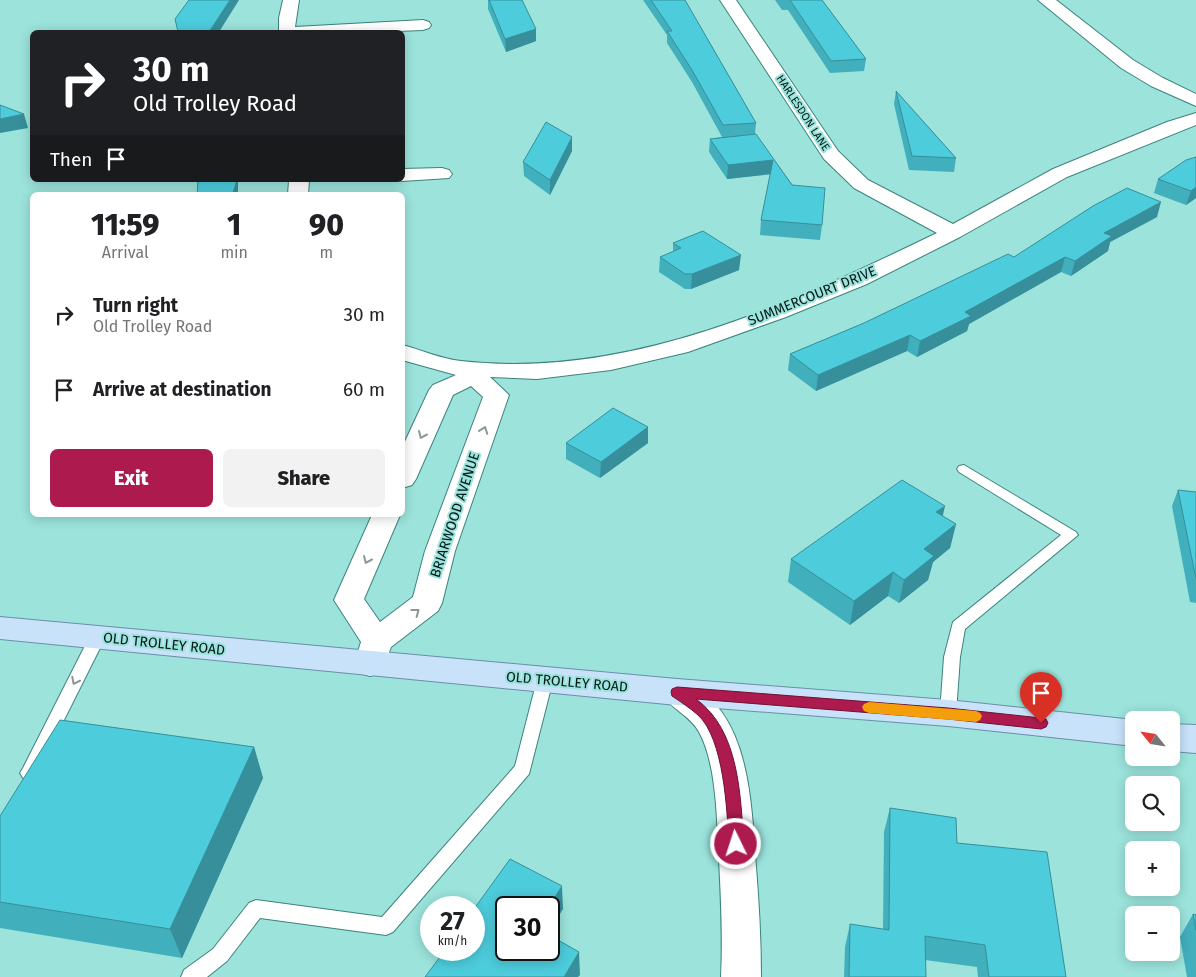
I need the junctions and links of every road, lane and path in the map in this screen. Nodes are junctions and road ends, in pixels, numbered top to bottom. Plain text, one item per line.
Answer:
1 (291, 0) edge
2 (728, 0) edge
3 (1046, 0) edge
4 (423, 25) dead end
5 (288, 30) edge
6 (327, 30) edge
7 (1196, 101) edge
8 (1196, 120) edge
9 (442, 174) dead end
10 (405, 175) edge
11 (953, 233) junction
12 (405, 353) edge
13 (476, 372) junction
14 (964, 469) dead end
15 (405, 472) edge
16 (385, 517) edge
17 (0, 628) edge
18 (97, 638) junction
19 (373, 653) junction
20 (545, 680) junction
21 (677, 692) junction
22 (948, 714) junction
23 (1125, 732) edge
24 (1180, 738) edge
25 (1196, 740) edge
26 (22, 786) edge
27 (191, 977) edge
28 (741, 977) edge

1 - 5 street
2 - 11 street, HARLESDON LANE
3 - 7 street
4 - 6 street
8 - 11 street, SUMMERCOURT DRIVE
9 - 10 street
11 - 13 street, SUMMERCOURT DRIVE
12 - 13 street, SUMMERCOURT DRIVE
13 -> 15 street
19 -> 13 street, BRIARWOOD AVENUE
14 - 22 lane
16 -> 19 street
17 - 18 main road, OLD TROLLEY ROAD
18 - 19 main road, OLD TROLLEY ROAD
18 -> 26 lane
19 - 20 main road, OLD TROLLEY ROAD
20 - 21 main road, OLD TROLLEY ROAD
20 - 27 lane
21 - 22 main road, OLD TROLLEY ROAD
21 - 28 street
22 - 23 main road, OLD TROLLEY ROAD
24 - 25 main road

